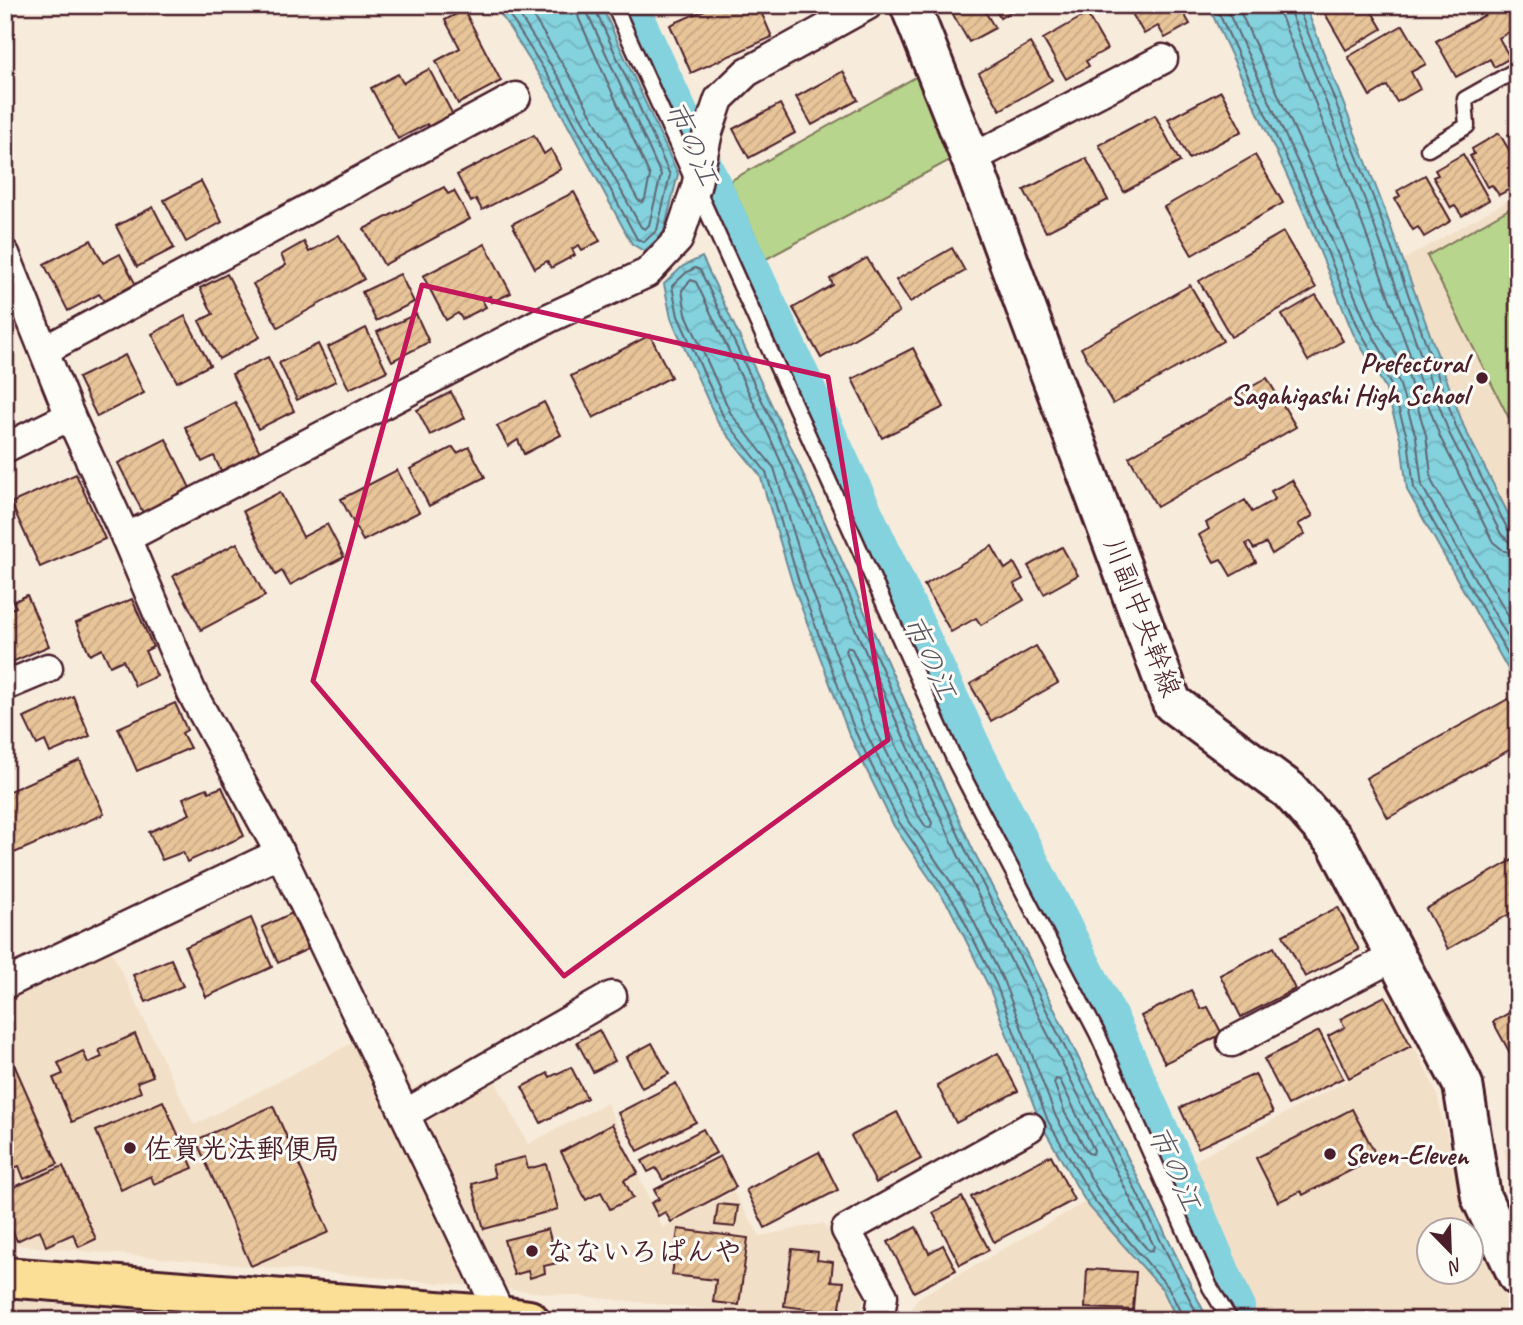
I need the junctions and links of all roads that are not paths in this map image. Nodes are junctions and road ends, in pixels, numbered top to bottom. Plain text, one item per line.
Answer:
1 (614, 5) edge
2 (868, 5) edge
3 (910, 5) edge
4 (1163, 59) dead end
5 (1518, 69) edge
6 (516, 97) dead end
7 (1427, 149) dead end
8 (971, 159) junction
9 (696, 187) junction
10 (5, 254) edge
11 (45, 350) junction
12 (70, 416) junction
13 (5, 448) edge
14 (126, 538) junction
15 (48, 668) dead end
16 (5, 686) edge
17 (279, 853) junction
18 (1395, 956) junction
19 (5, 984) edge
20 (612, 996) dead end
21 (1232, 1042) dead end
22 (405, 1114) junction
23 (1030, 1128) dead end
24 (1518, 1276) edge
25 (5, 1277) edge
26 (511, 1318) edge
27 (879, 1320) edge
28 (1230, 1320) edge

1 - 9 lane
2 - 9 street
3 - 8 street, 川副中央幹線
4 - 8 street
5 - 7 lane
6 - 11 street
8 - 18 street, 川副中央幹線
9 - 14 street
9 - 28 lane
10 - 11 street
11 - 12 street
12 - 13 street
12 - 14 street
14 - 17 street
15 - 16 street
17 - 19 street
17 - 22 street
18 - 21 street
18 - 24 street, 川副中央幹線
20 - 22 street
22 - 26 street
23 - 27 street
25 - 26 highway

